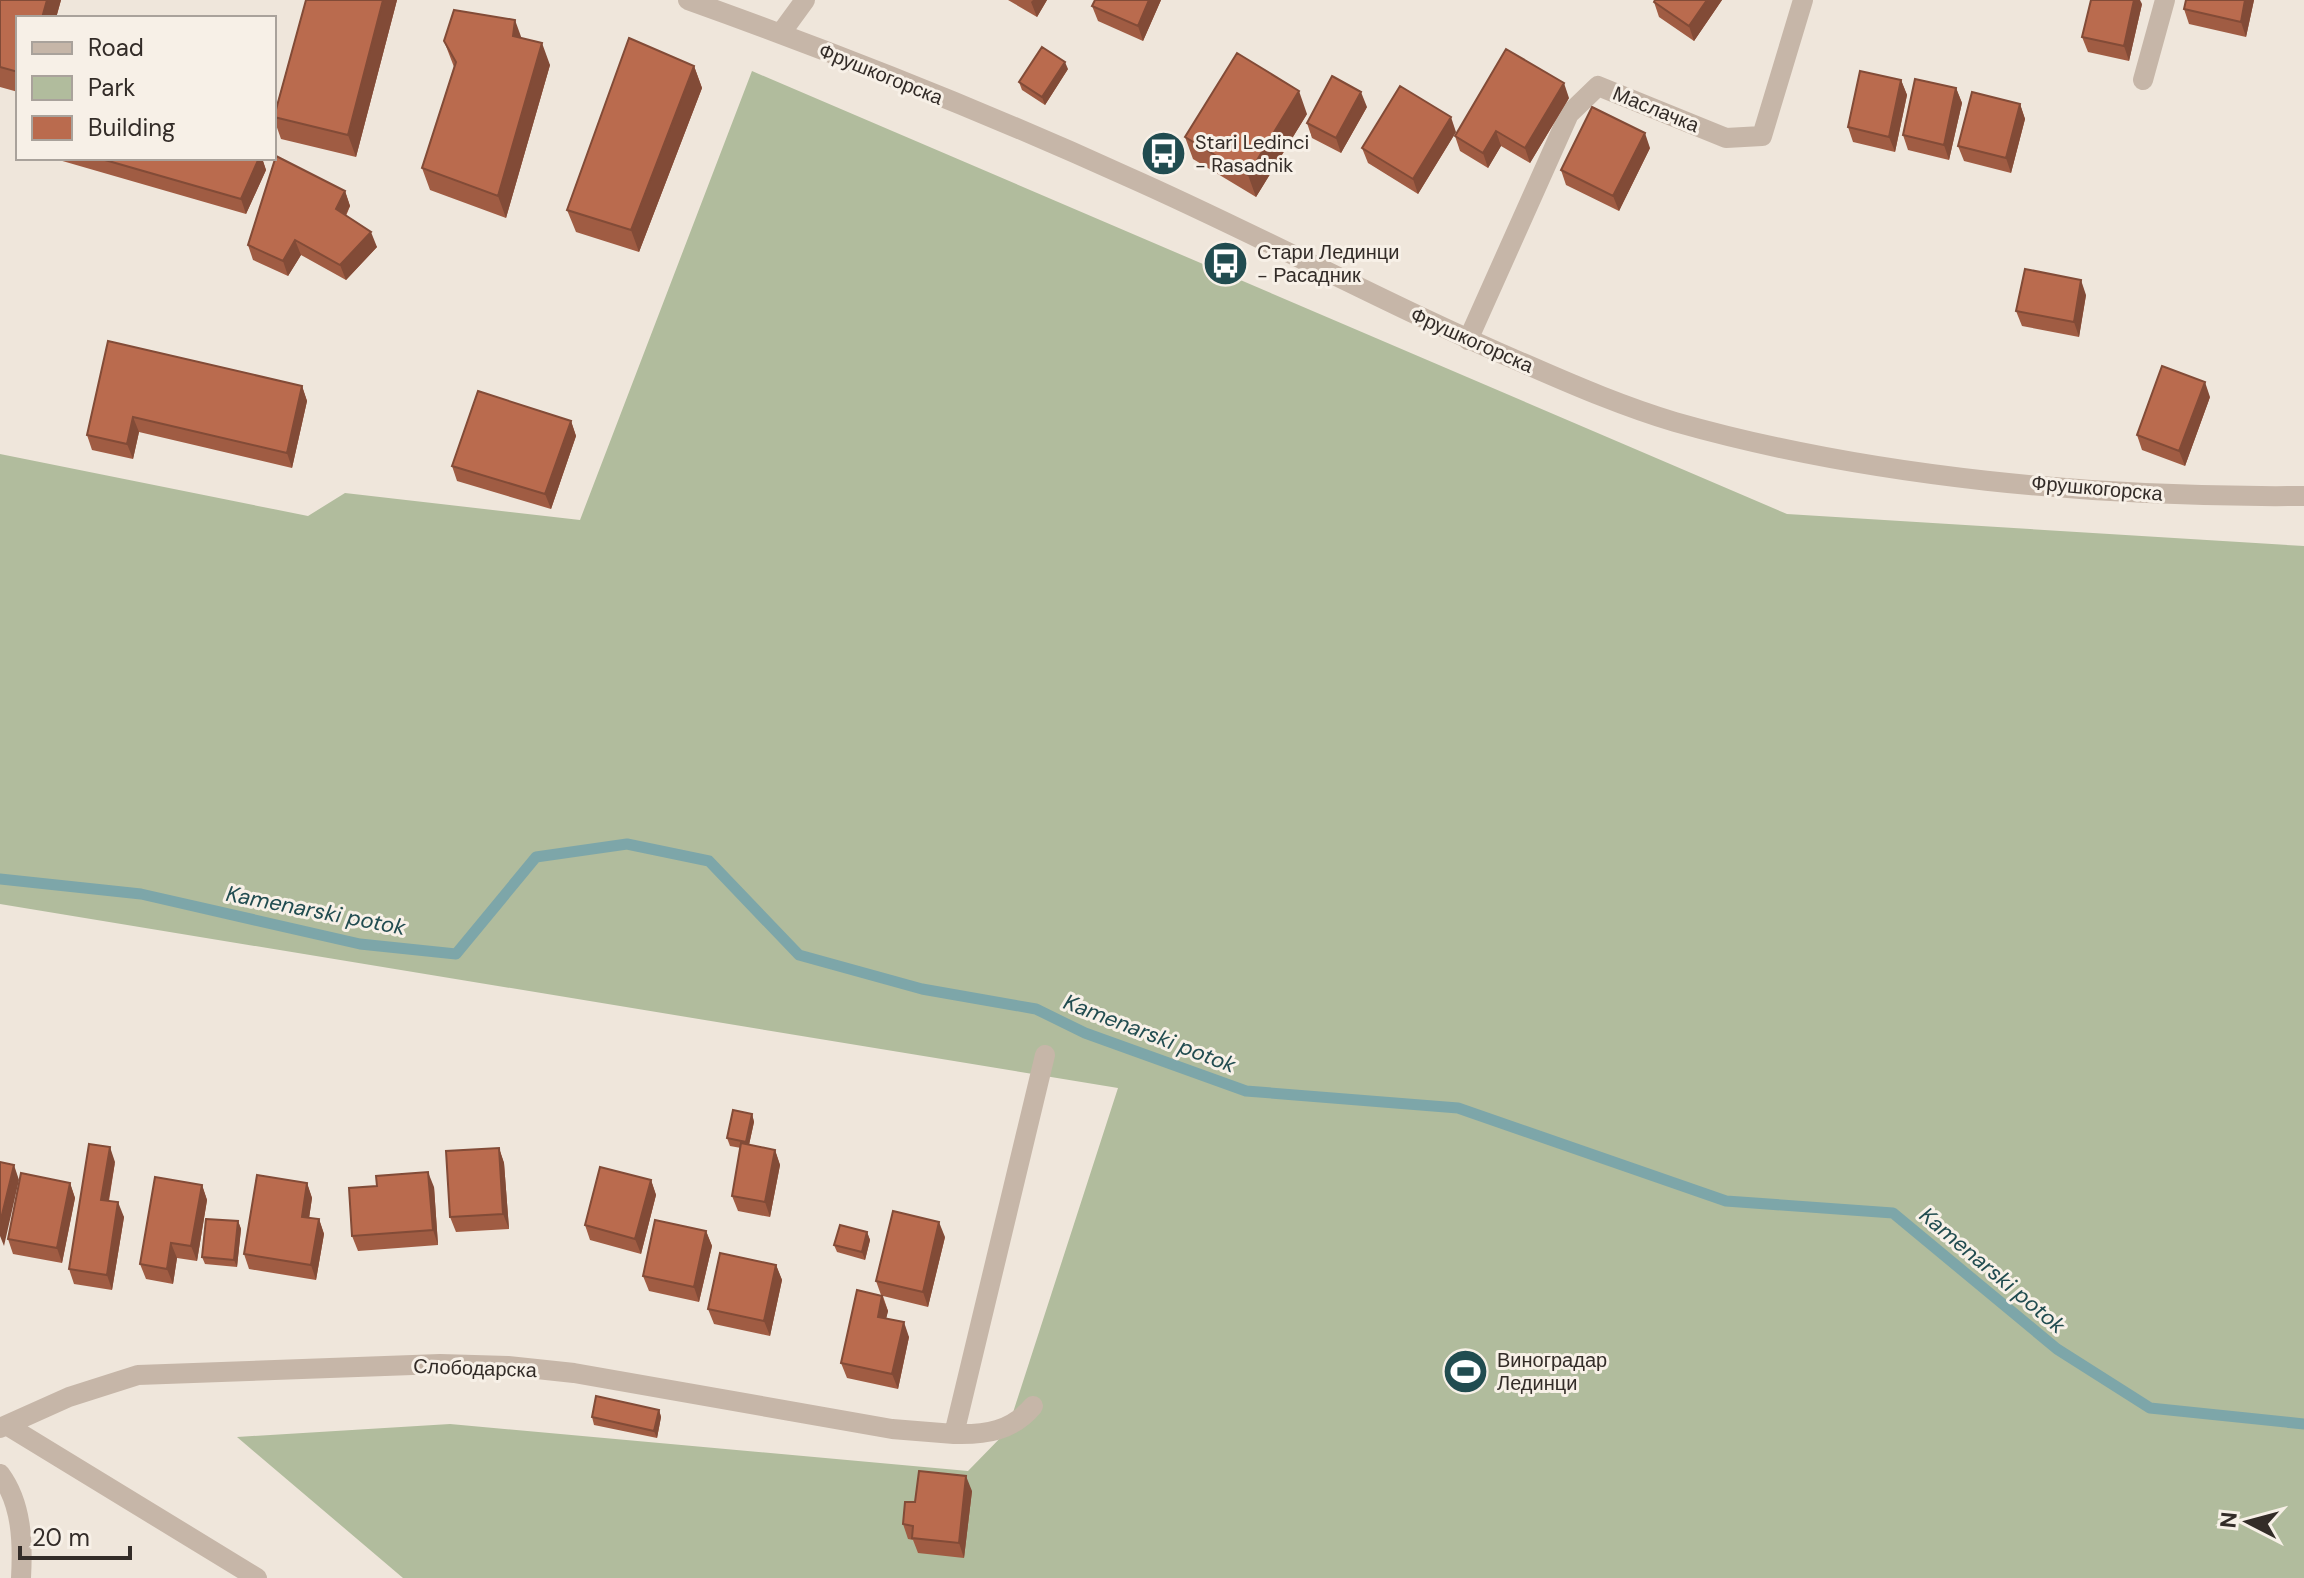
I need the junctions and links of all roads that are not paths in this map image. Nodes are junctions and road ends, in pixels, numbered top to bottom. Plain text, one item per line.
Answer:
1 (688, 0) edge
2 (805, 0) edge
3 (1803, 0) edge
4 (2165, 0) edge
5 (781, 33) junction
6 (2143, 80) dead end
7 (1468, 340) junction
8 (2304, 496) edge
9 (1045, 1055) dead end
10 (1033, 1406) dead end
11 (4, 1427) edge
12 (954, 1434) junction
13 (0, 1474) edge
14 (21, 1578) edge
15 (257, 1578) edge

1 - 5 street, Фрушкогорска
2 - 5 street
3 - 7 street, Маслачка
4 - 6 street
5 - 7 street, Фрушкогорска
7 - 8 street, Фрушкогорска
9 - 12 street
10 - 12 street, Слободарска
11 - 12 street, Слободарска
11 - 15 street
13 - 14 street

